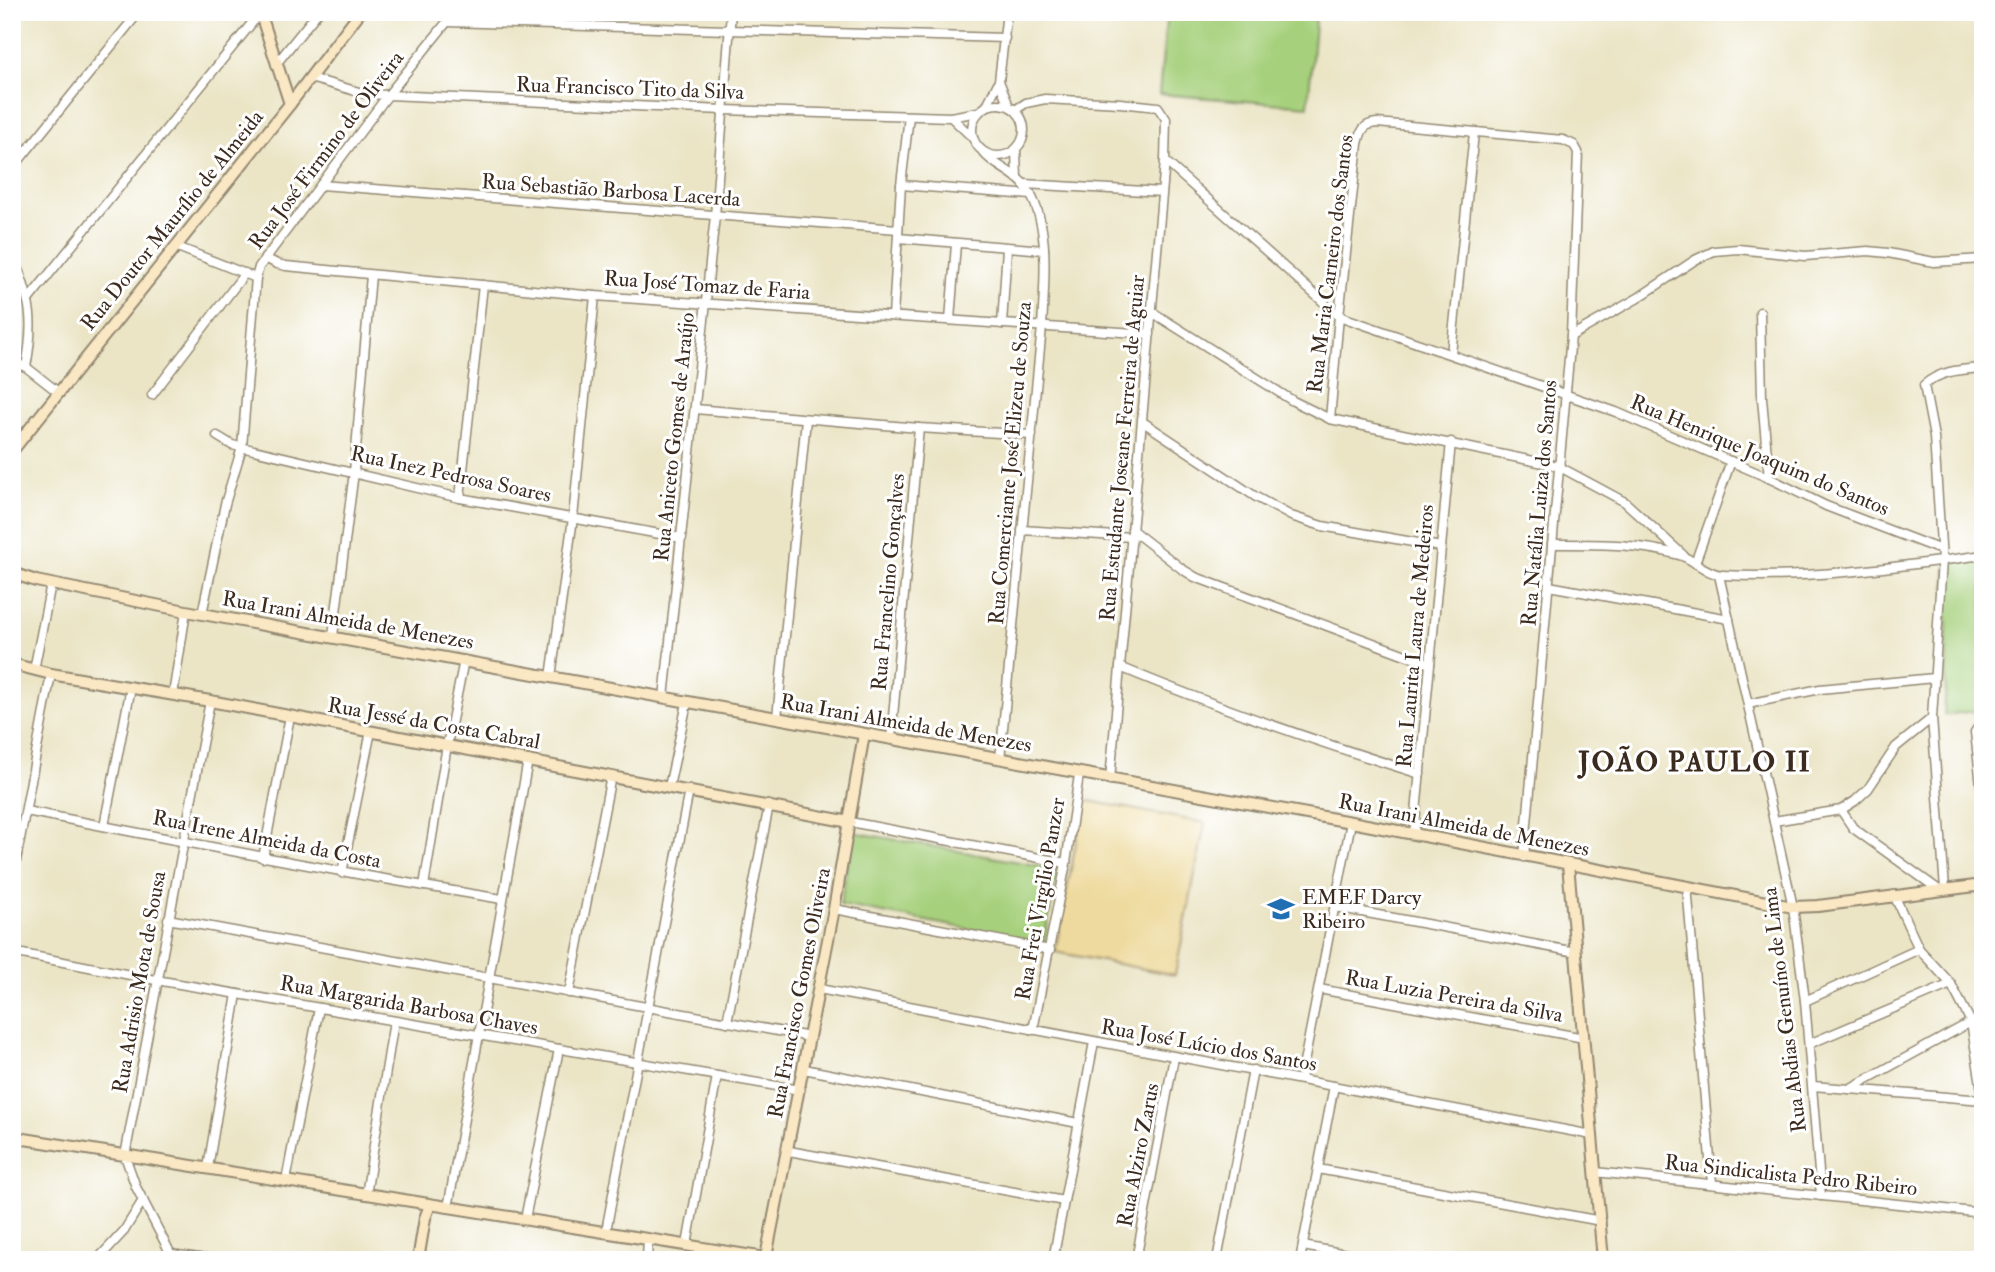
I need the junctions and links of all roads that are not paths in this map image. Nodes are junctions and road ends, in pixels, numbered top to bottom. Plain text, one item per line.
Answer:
1 (138, 12) edge
2 (318, 12) edge
3 (360, 12) edge
4 (455, 12) edge
5 (731, 12) edge
6 (1007, 12) edge
7 (260, 13) edge
8 (447, 22) junction
9 (730, 31) junction
10 (1005, 38) junction
11 (276, 64) junction
12 (310, 78) junction
13 (999, 81) junction
14 (388, 95) junction
15 (290, 104) junction
16 (1012, 108) junction
17 (723, 110) junction
18 (982, 110) junction
19 (909, 116) junction
20 (951, 117) junction
21 (1474, 133) junction
22 (973, 137) junction
23 (1016, 150) junction
24 (983, 152) junction
25 (1165, 161) junction
26 (12, 169) edge
27 (1017, 178) junction
28 (1024, 184) junction
29 (321, 186) junction
30 (901, 186) junction
31 (1162, 192) junction
32 (1031, 195) junction
33 (715, 216) junction
34 (898, 234) junction
35 (956, 244) junction
36 (175, 246) junction
37 (1007, 248) junction
38 (12, 250) edge
39 (1044, 250) junction
40 (265, 258) junction
41 (1983, 259) edge
42 (244, 273) junction
43 (371, 275) junction
44 (256, 278) junction
45 (483, 285) junction
46 (595, 296) junction
47 (29, 299) junction
48 (706, 302) junction
49 (1152, 312) junction
50 (1760, 312) dead end
51 (893, 316) junction
52 (1339, 316) junction
53 (950, 320) junction
54 (1002, 324) junction
55 (1042, 327) junction
56 (1150, 334) junction
57 (1571, 336) junction
58 (1451, 354) junction
59 (12, 362) edge
60 (26, 367) junction
61 (1983, 368) edge
62 (58, 392) junction
63 (1566, 394) junction
64 (152, 395) dead end
65 (695, 409) junction
66 (806, 419) junction
67 (1330, 419) junction
68 (1143, 422) junction
69 (919, 428) junction
70 (1032, 435) junction
71 (217, 436) dead end
72 (1451, 442) junction
73 (242, 447) junction
74 (12, 451) edge
75 (1731, 461) junction
76 (1558, 466) junction
77 (354, 472) junction
78 (1769, 478) junction
79 (460, 498) junction
80 (573, 518) junction
81 (1022, 530) junction
82 (1132, 533) junction
83 (682, 538) junction
84 (1552, 544) junction
85 (1441, 547) junction
86 (1941, 550) junction
87 (1683, 555) junction
88 (1983, 555) edge
89 (1942, 561) junction
90 (1695, 563) junction
91 (12, 573) edge
92 (1719, 575) junction
93 (51, 584) junction
94 (1549, 586) junction
95 (186, 611) junction
96 (202, 614) junction
97 (1729, 619) junction
98 (333, 636) junction
99 (464, 660) junction
100 (12, 664) edge
101 (1430, 664) junction
102 (1120, 667) junction
103 (34, 670) junction
104 (51, 674) junction
105 (551, 677) junction
106 (1934, 678) junction
107 (131, 687) junction
108 (173, 695) junction
109 (664, 698) junction
110 (210, 701) junction
111 (687, 702) junction
112 (1748, 704) junction
113 (290, 716) junction
114 (777, 718) junction
115 (1932, 718) junction
116 (1983, 725) edge
117 (371, 731) junction
118 (864, 734) junction
119 (891, 739) junction
120 (447, 745) junction
121 (1000, 759) junction
122 (528, 760) junction
123 (1420, 774) junction
124 (1079, 775) junction
125 (611, 776) junction
126 (1110, 780) junction
127 (669, 787) junction
128 (689, 790) junction
129 (1983, 803) edge
130 (769, 805) junction
131 (1842, 810) junction
132 (26, 811) junction
133 (1774, 821) junction
134 (849, 822) junction
135 (1351, 822) junction
136 (104, 826) junction
137 (1414, 834) junction
138 (183, 840) junction
139 (1524, 857) junction
140 (263, 858) junction
141 (1066, 863) junction
142 (1569, 864) junction
143 (342, 873) junction
144 (12, 882) edge
145 (1983, 885) edge
146 (424, 886) junction
147 (1687, 886) junction
148 (1942, 890) junction
149 (1894, 895) junction
150 (502, 899) junction
151 (1335, 907) junction
152 (1793, 907) junction
153 (834, 909) junction
154 (168, 919) junction
155 (1919, 949) junction
156 (1050, 950) junction
157 (1576, 952) junction
158 (12, 953) edge
159 (490, 978) junction
160 (156, 980) junction
161 (1951, 984) junction
162 (819, 989) junction
163 (1319, 989) junction
164 (569, 993) junction
165 (237, 994) junction
166 (1805, 1001) junction
167 (646, 1007) junction
168 (319, 1008) junction
169 (394, 1021) junction
170 (1983, 1021) edge
171 (727, 1022) junction
172 (1971, 1022) junction
173 (1033, 1030) junction
174 (478, 1035) junction
175 (810, 1037) junction
176 (1584, 1038) junction
177 (1094, 1042) junction
178 (1809, 1044) junction
179 (559, 1049) junction
180 (1174, 1057) junction
181 (637, 1062) junction
182 (804, 1069) junction
183 (1252, 1070) junction
184 (717, 1076) junction
185 (1301, 1078) junction
186 (1335, 1086) junction
187 (1813, 1086) junction
188 (1849, 1089) junction
189 (800, 1090) junction
190 (1983, 1099) edge
191 (1078, 1123) junction
192 (1592, 1135) junction
193 (12, 1137) edge
194 (789, 1151) junction
195 (125, 1156) junction
196 (208, 1168) junction
197 (1318, 1169) junction
198 (1595, 1172) junction
199 (286, 1181) junction
200 (1712, 1183) junction
201 (366, 1195) junction
202 (1821, 1196) junction
203 (143, 1200) junction
204 (1064, 1201) junction
205 (430, 1205) junction
206 (448, 1208) junction
207 (1983, 1213) edge
208 (525, 1219) junction
209 (1601, 1222) junction
210 (606, 1231) junction
211 (648, 1237) junction
212 (687, 1245) junction
213 (1303, 1246) junction
214 (727, 1255) edge
215 (173, 1257) edge
216 (768, 1258) edge
217 (97, 1260) edge
218 (213, 1260) edge
219 (418, 1260) edge
220 (647, 1260) edge
221 (778, 1260) edge
222 (1054, 1260) edge
223 (1136, 1260) edge
224 (1217, 1260) edge
225 (1300, 1260) edge
226 (1379, 1260) edge
227 (1603, 1260) edge

1 - 26 street
2 - 11 street
3 - 12 street, Rua Doutor Maurílio de Almeida
4 - 8 street, Rua José Firmino de Oliveira
5 - 9 street, Rua Aniceto Gomes de Araújo
6 - 10 street
7 - 11 street
7 - 47 street
8 - 9 street
8 - 14 street, Rua José Firmino de Oliveira
9 - 10 street
9 - 17 street, Rua Aniceto Gomes de Araújo
10 - 13 street
11 - 15 street
12 - 14 street, Rua Francisco Tito da Silva
12 - 15 street, Rua Doutor Maurílio de Almeida
13 - 16 street
13 - 18 street
14 - 17 street, Rua Francisco Tito da Silva
14 - 29 street, Rua José Firmino de Oliveira
15 - 36 street, Rua Doutor Maurílio de Almeida
16 - 18 street
16 - 23 street
16 - 25 street, Rua Estudante Joseane Ferreira de Aguiar
17 - 19 street, Rua Francisco Tito da Silva
17 - 33 street, Rua Aniceto Gomes de Araújo
18 - 20 street, Rua Francisco Tito da Silva
18 - 22 street
19 - 20 street, Rua Francisco Tito da Silva
19 - 30 street
20 - 22 street
21 - 52 street, Rua Maria Carneiro dos Santos
21 - 57 street, Rua Natália Luiza dos Santos
21 - 58 street
22 - 24 street
23 - 24 street
23 - 27 street
24 - 27 street, Rua Comerciante José Elizeu de Souza
25 - 31 street, Rua Estudante Joseane Ferreira de Aguiar
25 - 52 street
27 - 28 street, Rua Comerciante José Elizeu de Souza
28 - 31 street
28 - 32 street, Rua Comerciante José Elizeu de Souza
29 - 33 street, Rua Sebastião Barbosa Lacerda
29 - 40 street, Rua José Firmino de Oliveira
30 - 32 street
30 - 34 street
31 - 49 street, Rua Estudante Joseane Ferreira de Aguiar
32 - 39 street, Rua Comerciante José Elizeu de Souza
33 - 34 street, Rua Sebastião Barbosa Lacerda
33 - 48 street, Rua Aniceto Gomes de Araújo
34 - 35 street, Rua Sebastião Barbosa Lacerda
34 - 51 street
35 - 37 street, Rua Sebastião Barbosa Lacerda
35 - 53 street
36 - 42 street
36 - 62 street, Rua Doutor Maurílio de Almeida
37 - 39 street, Rua Sebastião Barbosa Lacerda
37 - 54 street
38 - 47 street
39 - 55 street, Rua Comerciante José Elizeu de Souza
40 - 43 street, Rua José Tomaz de Faria
40 - 44 street, Rua José Firmino de Oliveira
41 - 57 street
42 - 44 street
42 - 64 street, Rua José Firmino de Oliveira
43 - 45 street, Rua José Tomaz de Faria
43 - 77 street
44 - 73 street, Rua José Firmino de Oliveira
45 - 46 street, Rua José Tomaz de Faria
45 - 79 street
46 - 48 street, Rua José Tomaz de Faria
46 - 80 street
47 - 60 street
48 - 51 street, Rua José Tomaz de Faria
48 - 65 street, Rua Aniceto Gomes de Araújo
49 - 56 street, Rua Estudante Joseane Ferreira de Aguiar
49 - 67 street
50 - 78 street
51 - 53 street, Rua José Tomaz de Faria
52 - 58 street, Rua Henrique Joaquim do Santos
52 - 67 street, Rua Maria Carneiro dos Santos
53 - 54 street, Rua José Tomaz de Faria
54 - 55 street, Rua José Tomaz de Faria
55 - 56 street, Rua José Tomaz de Faria
55 - 70 street, Rua Comerciante José Elizeu de Souza
56 - 68 street, Rua Estudante Joseane Ferreira de Aguiar
57 - 63 street, Rua Natália Luiza dos Santos
58 - 63 street, Rua Henrique Joaquim do Santos
59 - 60 street
60 - 62 street
61 - 86 street
62 - 74 street, Rua Doutor Maurílio de Almeida
63 - 75 street, Rua Henrique Joaquim do Santos
63 - 76 street, Rua Natália Luiza dos Santos
65 - 66 street
65 - 83 street, Rua Aniceto Gomes de Araújo
66 - 69 street
66 - 114 street
67 - 72 street
68 - 82 street, Rua Estudante Joseane Ferreira de Aguiar
68 - 85 street
69 - 70 street
69 - 119 street, Rua Francelino Gonçalves
70 - 81 street, Rua Comerciante José Elizeu de Souza
71 - 73 street, Rua Inez Pedrosa Soares
72 - 76 street
72 - 85 street, Rua Laurita Laura de Medeiros
73 - 77 street, Rua Inez Pedrosa Soares
73 - 96 street, Rua José Firmino de Oliveira
75 - 78 street, Rua Henrique Joaquim do Santos
75 - 90 street
76 - 84 street, Rua Natália Luiza dos Santos
76 - 87 street
77 - 79 street, Rua Inez Pedrosa Soares
77 - 98 street
78 - 86 street, Rua Henrique Joaquim do Santos
79 - 80 street, Rua Inez Pedrosa Soares
80 - 83 street, Rua Inez Pedrosa Soares
80 - 105 street
81 - 82 street
81 - 121 street, Rua Comerciante José Elizeu de Souza
82 - 101 street
82 - 102 street, Rua Estudante Joseane Ferreira de Aguiar
83 - 109 street, Rua Aniceto Gomes de Araújo
84 - 87 street
84 - 94 street, Rua Natália Luiza dos Santos
85 - 101 street, Rua Laurita Laura de Medeiros
86 - 89 street
87 - 90 street
88 - 89 street
89 - 92 street
89 - 106 street
90 - 92 street
91 - 93 street, Rua Irani Almeida de Menezes
92 - 97 street, Rua Abdias Genuíno de Lima
93 - 95 street, Rua Irani Almeida de Menezes
93 - 103 street
94 - 97 street
94 - 139 street, Rua Natália Luiza dos Santos
95 - 96 street, Rua Irani Almeida de Menezes
95 - 108 street
96 - 98 street, Rua Irani Almeida de Menezes
97 - 112 street, Rua Abdias Genuíno de Lima
98 - 99 street, Rua Irani Almeida de Menezes
99 - 105 street, Rua Irani Almeida de Menezes
99 - 120 street
100 - 103 street, Rua Jessé da Costa Cabral
101 - 123 street, Rua Laurita Laura de Medeiros
102 - 123 street
102 - 126 street, Rua Estudante Joseane Ferreira de Aguiar
103 - 104 street, Rua Jessé da Costa Cabral
104 - 107 street, Rua Jessé da Costa Cabral
104 - 132 street
105 - 109 street, Rua Irani Almeida de Menezes
106 - 112 street
106 - 115 street
107 - 108 street, Rua Jessé da Costa Cabral
107 - 136 street
108 - 110 street, Rua Jessé da Costa Cabral
109 - 111 street, Rua Irani Almeida de Menezes
110 - 113 street, Rua Jessé da Costa Cabral
110 - 138 street, Rua Adrisio Mota de Sousa
111 - 114 street, Rua Irani Almeida de Menezes
111 - 127 street
112 - 133 street, Rua Abdias Genuíno de Lima
113 - 117 street, Rua Jessé da Costa Cabral
113 - 140 street
114 - 118 street, Rua Irani Almeida de Menezes
115 - 131 street
115 - 148 street
116 - 129 street
117 - 120 street, Rua Jessé da Costa Cabral
117 - 143 street
118 - 119 street, Rua Irani Almeida de Menezes
118 - 134 street, Rua Francisco Gomes Oliveira
119 - 121 street, Rua Irani Almeida de Menezes
120 - 122 street, Rua Jessé da Costa Cabral
120 - 146 street
121 - 124 street, Rua Irani Almeida de Menezes
122 - 125 street, Rua Jessé da Costa Cabral
122 - 150 street
123 - 137 street, Rua Laurita Laura de Medeiros
124 - 126 street, Rua Irani Almeida de Menezes
124 - 141 street, Rua Frei Virgilio Panzer
125 - 127 street, Rua Jessé da Costa Cabral
125 - 164 street
126 - 135 street, Rua Irani Almeida de Menezes
127 - 128 street, Rua Jessé da Costa Cabral
128 - 130 street, Rua Jessé da Costa Cabral
128 - 167 street
130 - 134 street, Rua Jessé da Costa Cabral
130 - 171 street
131 - 133 street
131 - 148 street
132 - 136 street, Rua Irene Almeida da Costa
132 - 144 street
133 - 152 street, Rua Abdias Genuíno de Lima
134 - 141 street
134 - 153 street, Rua Francisco Gomes Oliveira
135 - 137 street, Rua Irani Almeida de Menezes
135 - 151 street
136 - 138 street, Rua Irene Almeida da Costa
137 - 139 street, Rua Irani Almeida de Menezes
138 - 140 street, Rua Irene Almeida da Costa
138 - 154 street, Rua Adrisio Mota de Sousa
139 - 142 street, Rua Irani Almeida de Menezes
140 - 143 street, Rua Irene Almeida da Costa
141 - 156 street, Rua Frei Virgilio Panzer
142 - 147 street, Rua Irani Almeida de Menezes
142 - 157 street
143 - 146 street, Rua Irene Almeida da Costa
145 - 148 street, Rua Irani Almeida de Menezes
146 - 150 street, Rua Irene Almeida da Costa
147 - 152 street, Rua Irani Almeida de Menezes
147 - 200 street
148 - 149 street, Rua Irani Almeida de Menezes
149 - 152 street, Rua Irani Almeida de Menezes
149 - 155 street
150 - 159 street
151 - 157 street
151 - 163 street
152 - 166 street, Rua Abdias Genuíno de Lima
153 - 156 street
153 - 162 street, Rua Francisco Gomes Oliveira
154 - 159 street, Rua Margarida Barbosa Chaves
154 - 160 street, Rua Adrisio Mota de Sousa
155 - 161 street
155 - 166 street
156 - 173 street, Rua Frei Virgilio Panzer
157 - 176 street
158 - 160 street, Rua Margarida Barbosa Chaves
159 - 164 street, Rua Margarida Barbosa Chaves
159 - 174 street
160 - 165 street, Rua Margarida Barbosa Chaves
160 - 195 street, Rua Adrisio Mota de Sousa
161 - 172 street
161 - 178 street
162 - 173 street, Rua José Lúcio dos Santos
162 - 175 street, Rua Francisco Gomes Oliveira
163 - 176 street, Rua Luzia Pereira da Silva
163 - 185 street
164 - 167 street, Rua Margarida Barbosa Chaves
165 - 168 street, Rua Margarida Barbosa Chaves
165 - 196 street
166 - 178 street, Rua Abdias Genuíno de Lima
167 - 171 street, Rua Margarida Barbosa Chaves
167 - 181 street
168 - 169 street, Rua Margarida Barbosa Chaves
168 - 199 street
169 - 174 street, Rua Margarida Barbosa Chaves
169 - 201 street
170 - 172 street
171 - 175 street, Rua Margarida Barbosa Chaves
172 - 188 street
172 - 190 street
173 - 177 street, Rua José Lúcio dos Santos
174 - 179 street, Rua Margarida Barbosa Chaves
174 - 206 street
175 - 182 street, Rua Francisco Gomes Oliveira
176 - 192 street
177 - 180 street, Rua José Lúcio dos Santos
177 - 191 street
178 - 187 street, Rua Abdias Genuíno de Lima
179 - 181 street, Rua Margarida Barbosa Chaves
179 - 208 street
180 - 183 street, Rua José Lúcio dos Santos
180 - 223 street, Rua Alziro Zarus
181 - 184 street, Rua Margarida Barbosa Chaves
181 - 210 street
182 - 189 street, Rua Francisco Gomes Oliveira
182 - 191 street
183 - 185 street, Rua José Lúcio dos Santos
183 - 224 street
184 - 189 street, Rua Margarida Barbosa Chaves
184 - 212 street
185 - 186 street, Rua José Lúcio dos Santos
186 - 192 street, Rua José Lúcio dos Santos
186 - 197 street
187 - 188 street
187 - 202 street, Rua Abdias Genuíno de Lima
188 - 190 street
189 - 194 street, Rua Francisco Gomes Oliveira
191 - 204 street
192 - 198 street
193 - 195 street
194 - 204 street
194 - 216 street, Rua Francisco Gomes Oliveira
195 - 196 street
195 - 203 street
196 - 199 street
197 - 209 street
197 - 213 street
198 - 200 street, Rua Sindicalista Pedro Ribeiro
198 - 209 street
199 - 201 street
200 - 202 street, Rua Sindicalista Pedro Ribeiro
201 - 205 street
202 - 207 street, Rua Sindicalista Pedro Ribeiro
203 - 215 street
203 - 217 street
204 - 222 street
205 - 206 street
205 - 219 street
206 - 208 street
208 - 210 street
209 - 227 street
210 - 211 street
211 - 212 street
211 - 220 street
212 - 214 street
213 - 225 street
213 - 226 street
214 - 216 street
215 - 218 street
216 - 221 street

